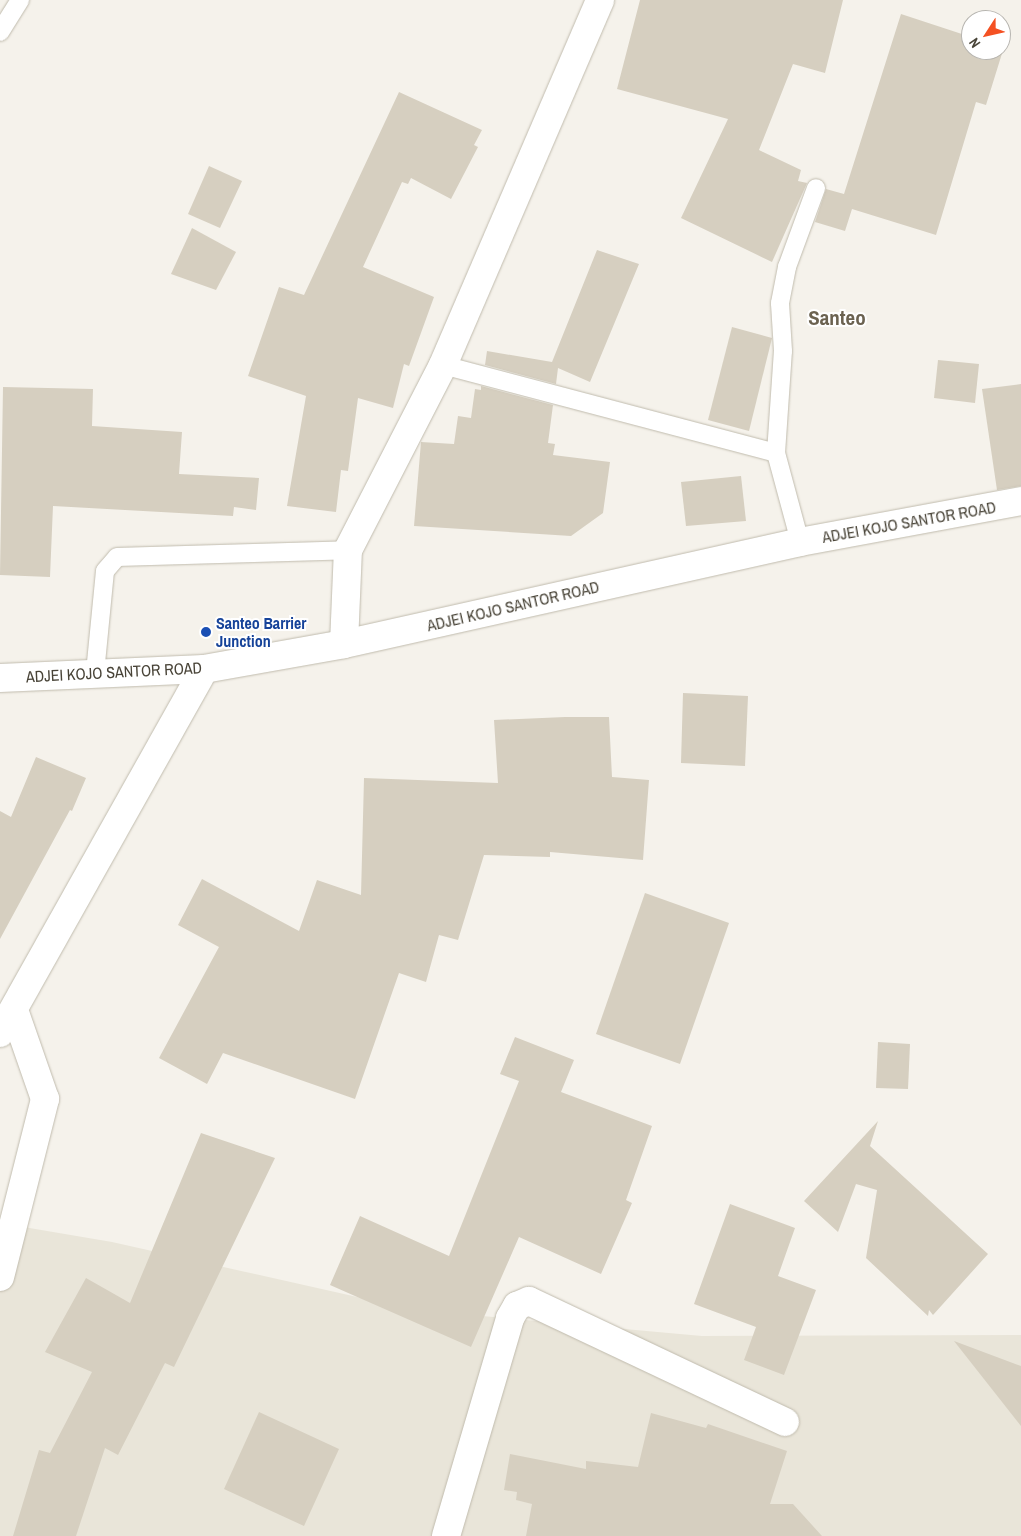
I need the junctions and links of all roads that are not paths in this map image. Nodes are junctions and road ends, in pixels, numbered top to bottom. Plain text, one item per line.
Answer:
1 (20, 0) edge
2 (600, 0) edge
3 (0, 32) edge
4 (816, 188) dead end
5 (443, 366) junction
6 (776, 453) junction
7 (1021, 501) edge
8 (800, 542) junction
9 (348, 550) junction
10 (344, 644) junction
11 (204, 669) junction
12 (95, 673) junction
13 (0, 678) edge
14 (14, 1010) junction
15 (0, 1034) edge
16 (0, 1277) edge
17 (785, 1422) dead end
18 (446, 1536) edge

1 - 3 lane
2 - 5 street
4 - 6 lane
5 - 6 lane
5 - 9 street
6 - 8 lane
7 - 8 street, ADJEI KOJO SANTOR ROAD
8 - 10 street, ADJEI KOJO SANTOR ROAD
9 - 10 street
9 - 12 lane
10 - 11 street, ADJEI KOJO SANTOR ROAD
11 - 12 street, ADJEI KOJO SANTOR ROAD
11 - 14 street
12 - 13 street, ADJEI KOJO SANTOR ROAD
14 - 15 street
14 - 16 street
17 - 18 street

